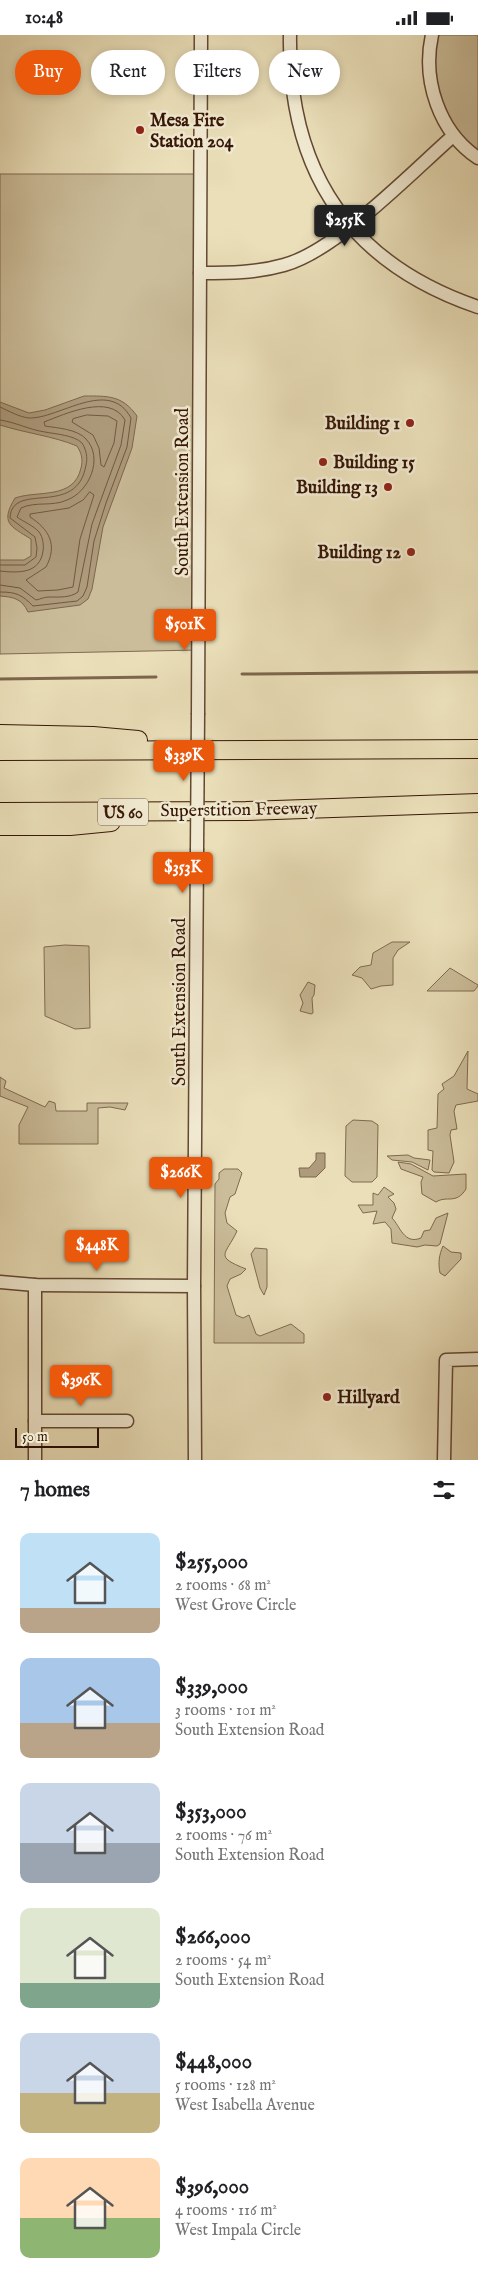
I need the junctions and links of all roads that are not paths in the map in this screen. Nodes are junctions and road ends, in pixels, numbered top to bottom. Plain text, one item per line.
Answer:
1 (201, 35) edge
2 (290, 35) edge
3 (432, 35) edge
4 (453, 136) junction
5 (478, 158) edge
6 (350, 227) junction
7 (200, 273) junction
8 (478, 307) edge
9 (0, 735) edge
10 (478, 742) edge
11 (246, 749) junction
12 (478, 749) edge
13 (369, 750) junction
14 (0, 751) edge
15 (478, 803) edge
16 (246, 811) junction
17 (0, 812) edge
18 (0, 827) edge
19 (0, 1282) edge
20 (35, 1285) junction
21 (194, 1286) junction
22 (478, 1359) edge
23 (35, 1421) junction
24 (127, 1421) dead end
25 (35, 1460) edge
26 (195, 1460) edge
27 (444, 1460) edge

1 - 7 street, South Extension Road
2 - 6 street
3 - 4 street
4 - 5 street
4 - 6 street
6 - 7 street
6 - 8 street
7 - 21 street, South Extension Road, bridge
9 - 11 highway
10 - 13 highway
11 - 13 highway
11 - 14 highway
12 - 13 highway
15 - 16 highway, Superstition Freeway / US 60
16 - 17 highway, Superstition Freeway / US 60
16 - 18 highway
19 - 20 street
20 - 21 street
20 - 23 street
21 - 26 street, South Extension Road
22 - 27 street
23 - 24 street
23 - 25 street

